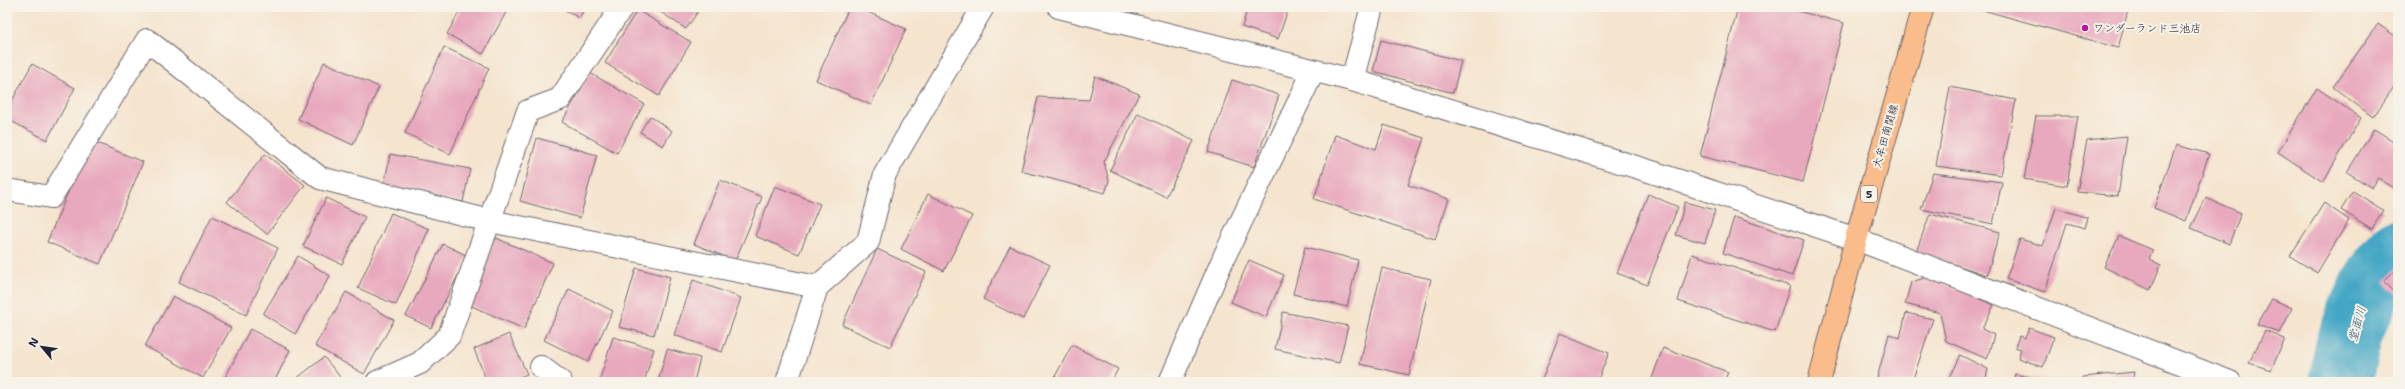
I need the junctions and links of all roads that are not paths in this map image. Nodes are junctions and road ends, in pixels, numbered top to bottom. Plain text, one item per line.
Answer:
1 (622, 7) edge
2 (983, 7) edge
3 (1059, 7) edge
4 (1372, 7) edge
5 (1923, 7) edge
6 (1313, 72) junction
7 (1352, 80) junction
8 (7, 190) edge
9 (490, 221) junction
10 (1856, 239) junction
11 (817, 287) junction
12 (541, 367) dead end
13 (378, 382) edge
14 (561, 382) edge
15 (787, 382) edge
16 (1170, 382) edge
17 (1819, 382) edge
18 (2230, 382) edge

1 - 9 street
2 - 11 street
3 - 6 street
4 - 7 street
5 - 10 main road, 大牟田南関線 / 5
6 - 7 street
6 - 16 street
7 - 10 street
8 - 9 street
9 - 11 street
9 - 13 street
10 - 17 main road, 大牟田南関線 / 5
10 - 18 street
11 - 15 street
12 - 14 street

